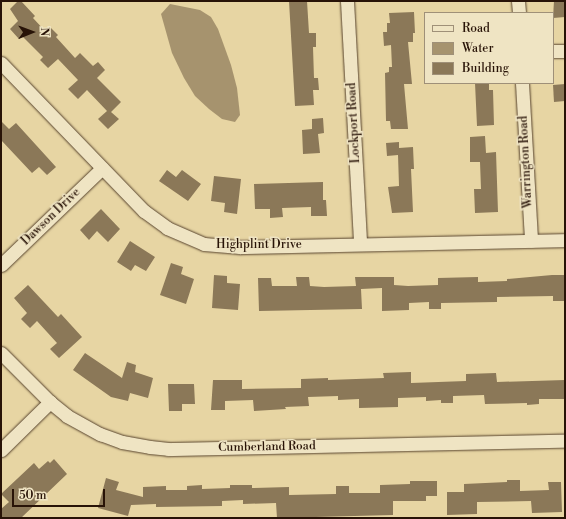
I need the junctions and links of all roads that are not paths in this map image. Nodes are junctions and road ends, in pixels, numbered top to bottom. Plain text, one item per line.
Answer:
1 (347, 1) edge
2 (518, 1) edge
3 (519, 12) edge
4 (554, 51) edge
5 (565, 51) edge
6 (1, 64) edge
7 (522, 84) edge
8 (102, 168) junction
9 (565, 240) edge
10 (531, 241) junction
11 (360, 244) junction
12 (1, 265) edge
13 (1, 353) edge
14 (50, 402) junction
15 (565, 441) edge
16 (1, 450) edge

1 - 11 street, Lockport Road
2 - 3 street
4 - 5 street
6 - 8 street, Highplint Drive
7 - 10 street, Warrington Road
8 - 11 street, Highplint Drive
8 - 12 street, Dawson Drive
9 - 10 street, Highplint Drive
10 - 11 street, Highplint Drive
13 - 14 street, Cumberland Road
14 - 15 street, Cumberland Road
14 - 16 street

